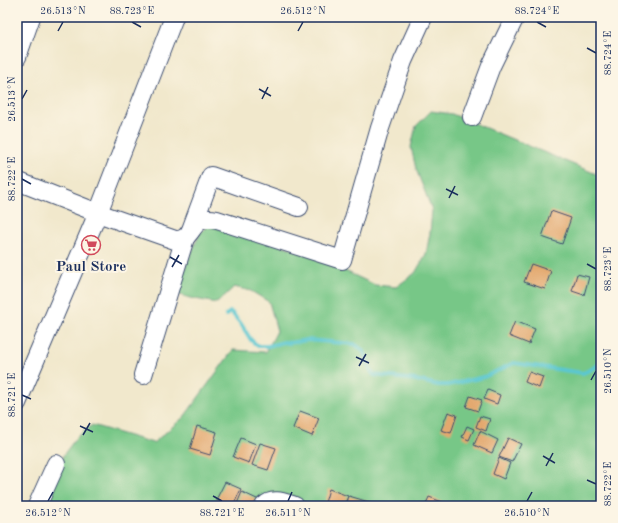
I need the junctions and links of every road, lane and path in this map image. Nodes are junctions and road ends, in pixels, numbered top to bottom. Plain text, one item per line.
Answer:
1 (32, 17) edge
2 (174, 17) edge
3 (423, 17) edge
4 (515, 17) edge
5 (17, 57) edge
6 (472, 117) dead end
7 (17, 181) edge
8 (299, 207) dead end
9 (98, 213) junction
10 (187, 236) junction
11 (143, 375) dead end
12 (17, 403) edge
13 (56, 464) dead end
14 (37, 506) edge
15 (264, 506) edge
16 (295, 506) edge

1 - 5 street
2 - 9 street
3 - 10 street
4 - 6 street
7 - 9 street
8 - 10 street
9 - 10 street
9 - 12 street
10 - 11 street
13 - 14 street
15 - 16 street

